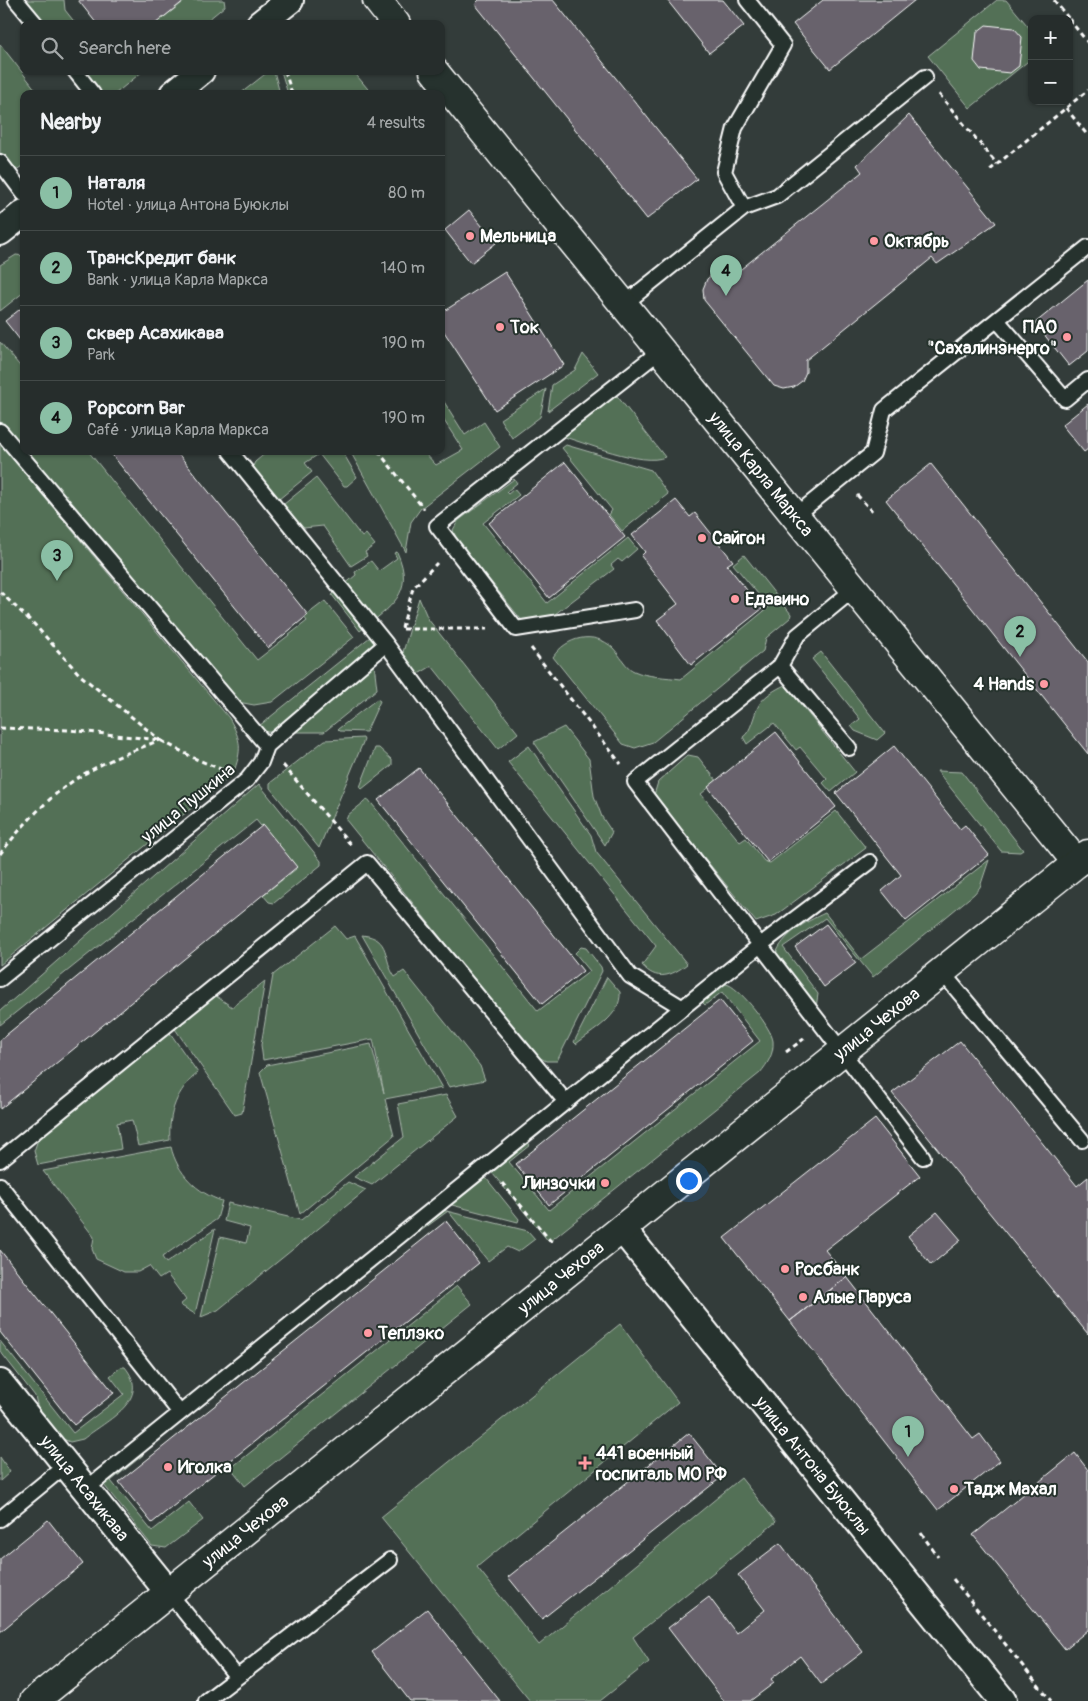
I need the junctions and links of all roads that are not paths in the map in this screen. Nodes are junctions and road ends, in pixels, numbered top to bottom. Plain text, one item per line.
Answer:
1 (16, 0) edge
2 (290, 0) edge
3 (377, 0) edge
4 (746, 0) edge
5 (33, 20) edge
6 (265, 20) edge
7 (393, 20) edge
8 (77, 75) edge
9 (196, 75) edge
10 (925, 77) road end
11 (441, 85) edge
12 (90, 90) edge
13 (178, 90) edge
14 (0, 162) edge
15 (20, 189) edge
16 (744, 208) junction
17 (20, 216) edge
18 (0, 232) edge
19 (1088, 247) edge
20 (623, 305) junction
21 (997, 320) junction
22 (660, 351) junction
23 (1088, 380) edge
24 (0, 431) edge
25 (20, 455) edge
26 (20, 455) edge
27 (235, 455) edge
28 (795, 516) junction
29 (854, 589) junction
30 (635, 610) dead end
31 (386, 644) junction
32 (780, 666) junction
33 (267, 746) junction
34 (848, 748) dead end
35 (870, 862) dead end
36 (1084, 864) edge
37 (759, 946) junction
38 (942, 972) junction
39 (0, 979) edge
40 (683, 1008) junction
41 (843, 1051) junction
42 (566, 1102) junction
43 (1082, 1140) dead end
44 (923, 1157) dead end
45 (0, 1160) edge
46 (0, 1185) edge
47 (622, 1230) junction
48 (0, 1382) edge
49 (180, 1413) junction
50 (66, 1465) junction
51 (86, 1489) junction
52 (0, 1519) edge
53 (390, 1560) dead end
54 (170, 1594) junction
55 (237, 1677) junction
56 (34, 1701) edge
57 (206, 1701) edge
58 (1003, 1701) edge

1 - 5 lane
2 - 6 street
3 - 7 street
4 - 16 lane
8 - 12 lane
9 - 13 street
10 - 16 lane
11 - 20 street, улица Карла Маркса
14 - 15 lane
16 - 20 lane
17 - 18 street
19 - 21 lane
20 - 22 street, улица Карла Маркса
21 - 23 lane
21 - 28 lane
22 - 28 street, улица Карла Маркса
22 - 30 lane
24 - 25 lane
26 - 33 lane
27 - 31 lane
28 - 29 street, улица Карла Маркса
29 - 32 lane
29 - 36 street, улица Карла Маркса
31 - 33 lane, улица Пушкина
31 - 40 lane
32 - 34 lane
32 - 37 lane
33 - 39 lane, улица Пушкина
35 - 37 lane
36 - 38 street, улица Чехова
37 - 40 lane
37 - 41 lane
38 - 41 street, улица Чехова
38 - 43 lane
40 - 42 lane
41 - 44 lane
41 - 47 street, улица Чехова
42 - 45 lane
42 - 49 lane
46 - 49 lane
47 - 54 street, улица Чехова
47 - 58 street, улица Антона Буюклы
48 - 50 street, улица Асахикава
49 - 51 lane
50 - 51 street, улица Асахикава
50 - 52 lane
51 - 54 street, улица Асахикава
53 - 55 lane
54 - 55 lane
54 - 56 street, улица Чехова
55 - 57 lane

